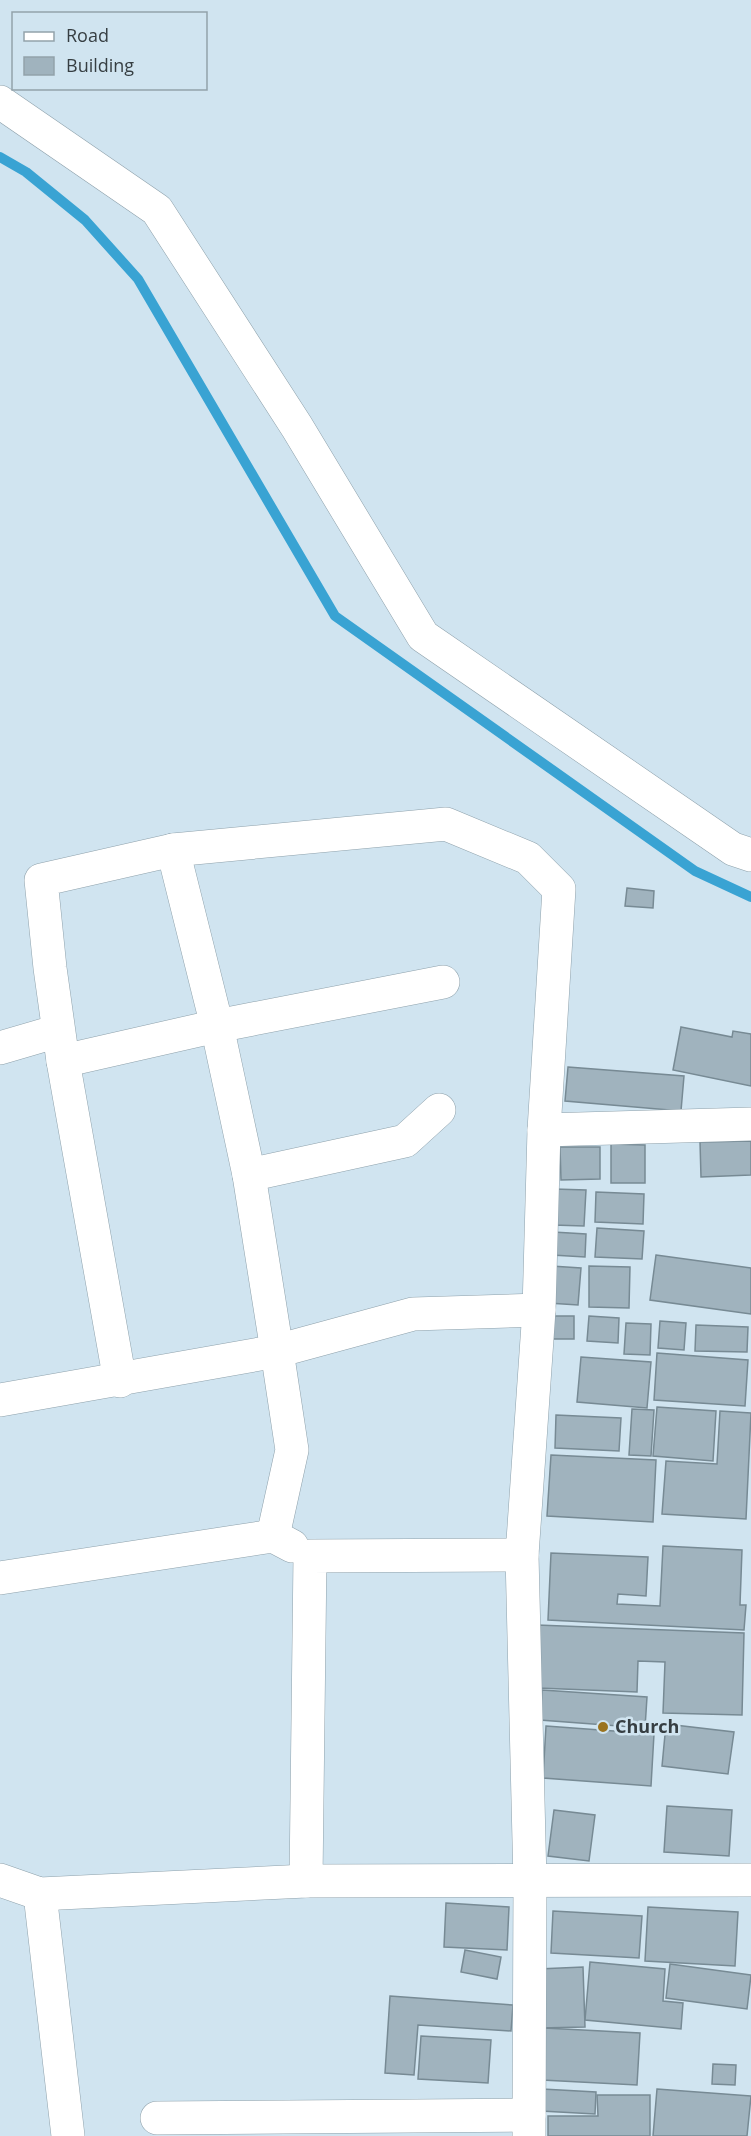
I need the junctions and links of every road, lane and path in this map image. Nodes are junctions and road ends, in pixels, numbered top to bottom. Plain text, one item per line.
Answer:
1 (0, 102) edge
2 (173, 850) junction
3 (751, 855) edge
4 (443, 982) dead end
5 (218, 1026) junction
6 (60, 1046) junction
7 (0, 1048) edge
8 (439, 1110) dead end
9 (751, 1124) edge
10 (544, 1130) junction
11 (249, 1175) junction
12 (539, 1310) junction
13 (278, 1351) junction
14 (120, 1380) junction
15 (0, 1400) edge
16 (273, 1536) junction
17 (522, 1555) junction
18 (310, 1556) junction
19 (0, 1578) edge
20 (0, 1880) edge
21 (751, 1880) edge
22 (306, 1881) junction
23 (531, 1882) junction
24 (40, 1894) junction
25 (157, 2118) dead end
26 (529, 2125) edge
27 (68, 2136) edge

1 - 3 street
2 - 5 street
2 - 6 street
2 - 10 street
4 - 5 street
5 - 6 street
5 - 11 street
6 - 7 street
6 - 14 street
8 - 11 street
9 - 10 street
10 - 12 street
11 - 13 street
12 - 13 street
12 - 17 street
13 - 14 street
13 - 16 street
14 - 15 street
16 - 18 street
16 - 19 street
17 - 18 street
17 - 23 street
18 - 22 street
20 - 24 street
21 - 23 street
22 - 23 street
22 - 24 street
23 - 26 street
24 - 27 street
25 - 26 street

